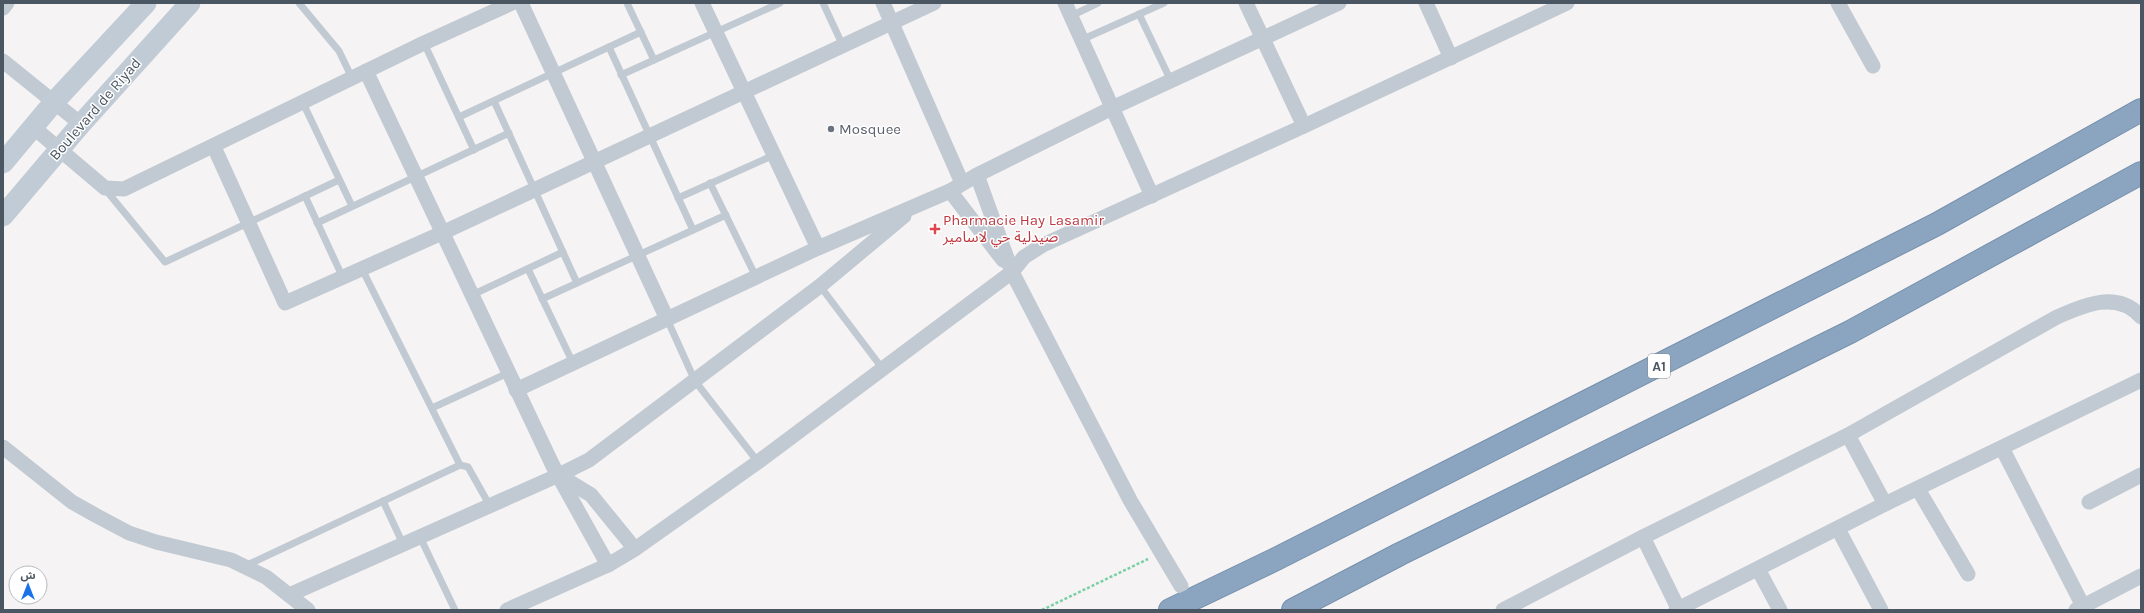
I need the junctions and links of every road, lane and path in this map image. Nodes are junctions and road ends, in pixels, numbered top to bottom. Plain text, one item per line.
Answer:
1 (7, 3) edge
2 (146, 3) edge
3 (190, 3) edge
4 (299, 3) edge
5 (512, 3) edge
6 (521, 3) edge
7 (627, 3) edge
8 (702, 3) edge
9 (780, 3) edge
10 (823, 3) edge
11 (883, 3) edge
12 (934, 3) edge
13 (1098, 3) edge
14 (1164, 3) edge
15 (1246, 3) edge
16 (1340, 3) edge
17 (1426, 3) edge
18 (1567, 3) edge
19 (1838, 3) edge
20 (771, 5) edge
21 (3, 8) edge
22 (1068, 10) edge
23 (1139, 14) junction
24 (892, 22) junction
25 (641, 32) junction
26 (716, 32) junction
27 (1264, 39) junction
28 (1082, 40) junction
29 (424, 43) junction
30 (843, 46) junction
31 (609, 47) junction
32 (1451, 58) junction
33 (654, 60) junction
34 (3, 61) edge
35 (1873, 66) dead end
36 (366, 71) junction
37 (554, 73) junction
38 (621, 75) junction
39 (352, 78) junction
40 (1170, 82) junction
41 (744, 92) junction
42 (494, 101) junction
43 (54, 102) junction
44 (303, 103) junction
45 (1112, 108) junction
46 (2141, 110) edge
47 (459, 117) junction
48 (81, 124) junction
49 (1304, 126) junction
50 (33, 127) junction
51 (509, 133) junction
52 (649, 136) junction
53 (214, 147) junction
54 (59, 149) junction
55 (474, 150) junction
56 (774, 154) junction
57 (595, 162) junction
58 (3, 163) edge
59 (2141, 173) edge
60 (977, 175) junction
61 (416, 177) junction
62 (339, 180) junction
63 (710, 183) junction
64 (956, 187) junction
65 (105, 188) junction
66 (534, 190) junction
67 (305, 196) junction
68 (1152, 196) junction
69 (678, 198) junction
70 (352, 206) junction
71 (915, 206) junction
72 (726, 215) junction
73 (3, 216) edge
74 (248, 223) junction
75 (317, 223) junction
76 (693, 230) junction
77 (442, 233) junction
78 (818, 248) junction
79 (563, 252) junction
80 (638, 255) junction
81 (362, 269) junction
82 (528, 269) junction
83 (1012, 272) junction
84 (756, 277) junction
85 (342, 278) junction
86 (577, 283) junction
87 (820, 286) junction
88 (472, 295) junction
89 (542, 299) junction
90 (2141, 317) edge
91 (667, 319) junction
92 (573, 363) junction
93 (882, 368) junction
94 (508, 373) junction
95 (2141, 380) edge
96 (695, 381) junction
97 (516, 390) junction
98 (432, 408) junction
99 (1848, 435) junction
100 (3, 447) edge
101 (2002, 448) junction
102 (758, 462) junction
103 (460, 465) junction
104 (559, 475) junction
105 (2141, 475) edge
106 (1918, 489) junction
107 (383, 501) junction
108 (2089, 502) dead end
109 (1886, 504) junction
110 (490, 506) junction
111 (1838, 529) junction
112 (420, 536) junction
113 (1643, 537) junction
114 (403, 544) junction
115 (635, 549) junction
116 (1160, 553) junction
117 (608, 565) junction
118 (245, 566) junction
119 (1758, 569) junction
120 (1968, 574) dead end
121 (2141, 576) edge
122 (1181, 586) dead end
123 (289, 595) junction
124 (2081, 609) edge
125 (308, 610) edge
126 (455, 610) edge
127 (507, 610) edge
128 (1042, 610) edge
129 (1170, 610) edge
130 (1294, 610) edge
131 (1503, 610) edge
132 (1678, 610) edge
133 (1780, 610) edge
134 (1881, 610) edge

1 - 21 street
2 - 43 main road
3 - 48 main road, Boulevard de Riyad
4 - 39 lane
5 - 29 street
6 - 37 street
7 - 25 lane
8 - 26 street
9 - 20 lane
10 - 30 lane
11 - 24 street
12 - 24 street
13 - 22 lane
14 - 23 lane
15 - 27 street
16 - 27 street
17 - 32 street
18 - 32 street
19 - 35 street
20 - 26 lane
22 - 28 street
23 - 28 lane
23 - 40 lane
24 - 30 street
24 - 64 street
25 - 31 lane
25 - 33 lane
26 - 33 lane
26 - 41 street
27 - 40 street
27 - 49 street
28 - 45 street
29 - 36 street
29 - 47 lane
30 - 41 street
31 - 37 lane
31 - 38 lane
32 - 49 street
33 - 38 lane
34 - 43 street
36 - 39 street
36 - 61 street
37 - 42 lane
37 - 57 street
38 - 52 lane
39 - 44 street
40 - 45 street
41 - 52 street
41 - 56 street
42 - 47 lane
42 - 51 lane
43 - 48 street
43 - 50 main road
44 - 53 street
44 - 62 lane
45 - 60 street
45 - 68 street
46 - 129 highway, A1
47 - 55 lane
48 - 54 main road, Boulevard de Riyad
49 - 68 street
50 - 54 street
50 - 58 main road
51 - 55 lane
51 - 66 lane
52 - 57 street
52 - 69 lane
53 - 65 street
53 - 74 street
54 - 65 street
54 - 73 main road, Boulevard de Riyad
55 - 61 lane
56 - 63 lane
56 - 78 street
57 - 66 street
57 - 80 street
59 - 130 highway
60 - 64 street
60 - 83 street
61 - 70 lane
61 - 77 street
62 - 67 lane
62 - 70 lane
63 - 69 lane
63 - 72 lane
64 - 71 street
64 - 83 street
65 - 74 lane
66 - 77 street
66 - 79 lane
67 - 74 lane
67 - 75 lane
68 - 83 street
69 - 76 lane
70 - 75 lane
71 - 78 street
71 - 87 street
72 - 76 lane
72 - 84 lane
74 - 85 street
75 - 85 lane
76 - 80 lane
77 - 81 street
77 - 88 street
78 - 84 street
79 - 82 lane
79 - 86 lane
80 - 86 lane
80 - 91 street
81 - 85 street
81 - 98 lane
82 - 88 lane
82 - 89 lane
83 - 93 street
83 - 116 street
84 - 91 street
86 - 89 lane
87 - 93 lane
87 - 96 street
88 - 94 street
89 - 92 lane
90 - 99 street
91 - 92 street
91 - 96 lane
92 - 97 street
93 - 102 street
94 - 97 street
94 - 98 lane
95 - 101 street
96 - 102 lane
96 - 104 street
97 - 104 street
98 - 103 lane
99 - 109 street
99 - 113 street
100 - 118 street
101 - 106 street
101 - 124 street
102 - 115 street
103 - 107 lane
103 - 110 lane
104 - 110 street
104 - 115 street
104 - 117 street
105 - 108 street
106 - 109 street
106 - 120 street
107 - 114 lane
107 - 118 lane
109 - 111 street
110 - 112 street
111 - 119 street
111 - 134 street
112 - 114 street
112 - 126 lane
113 - 131 street
113 - 132 street
114 - 123 street
115 - 117 street
116 - 122 street
116 - 128 path
117 - 127 street
118 - 123 street
119 - 132 street
119 - 133 street
121 - 124 street
123 - 125 street

